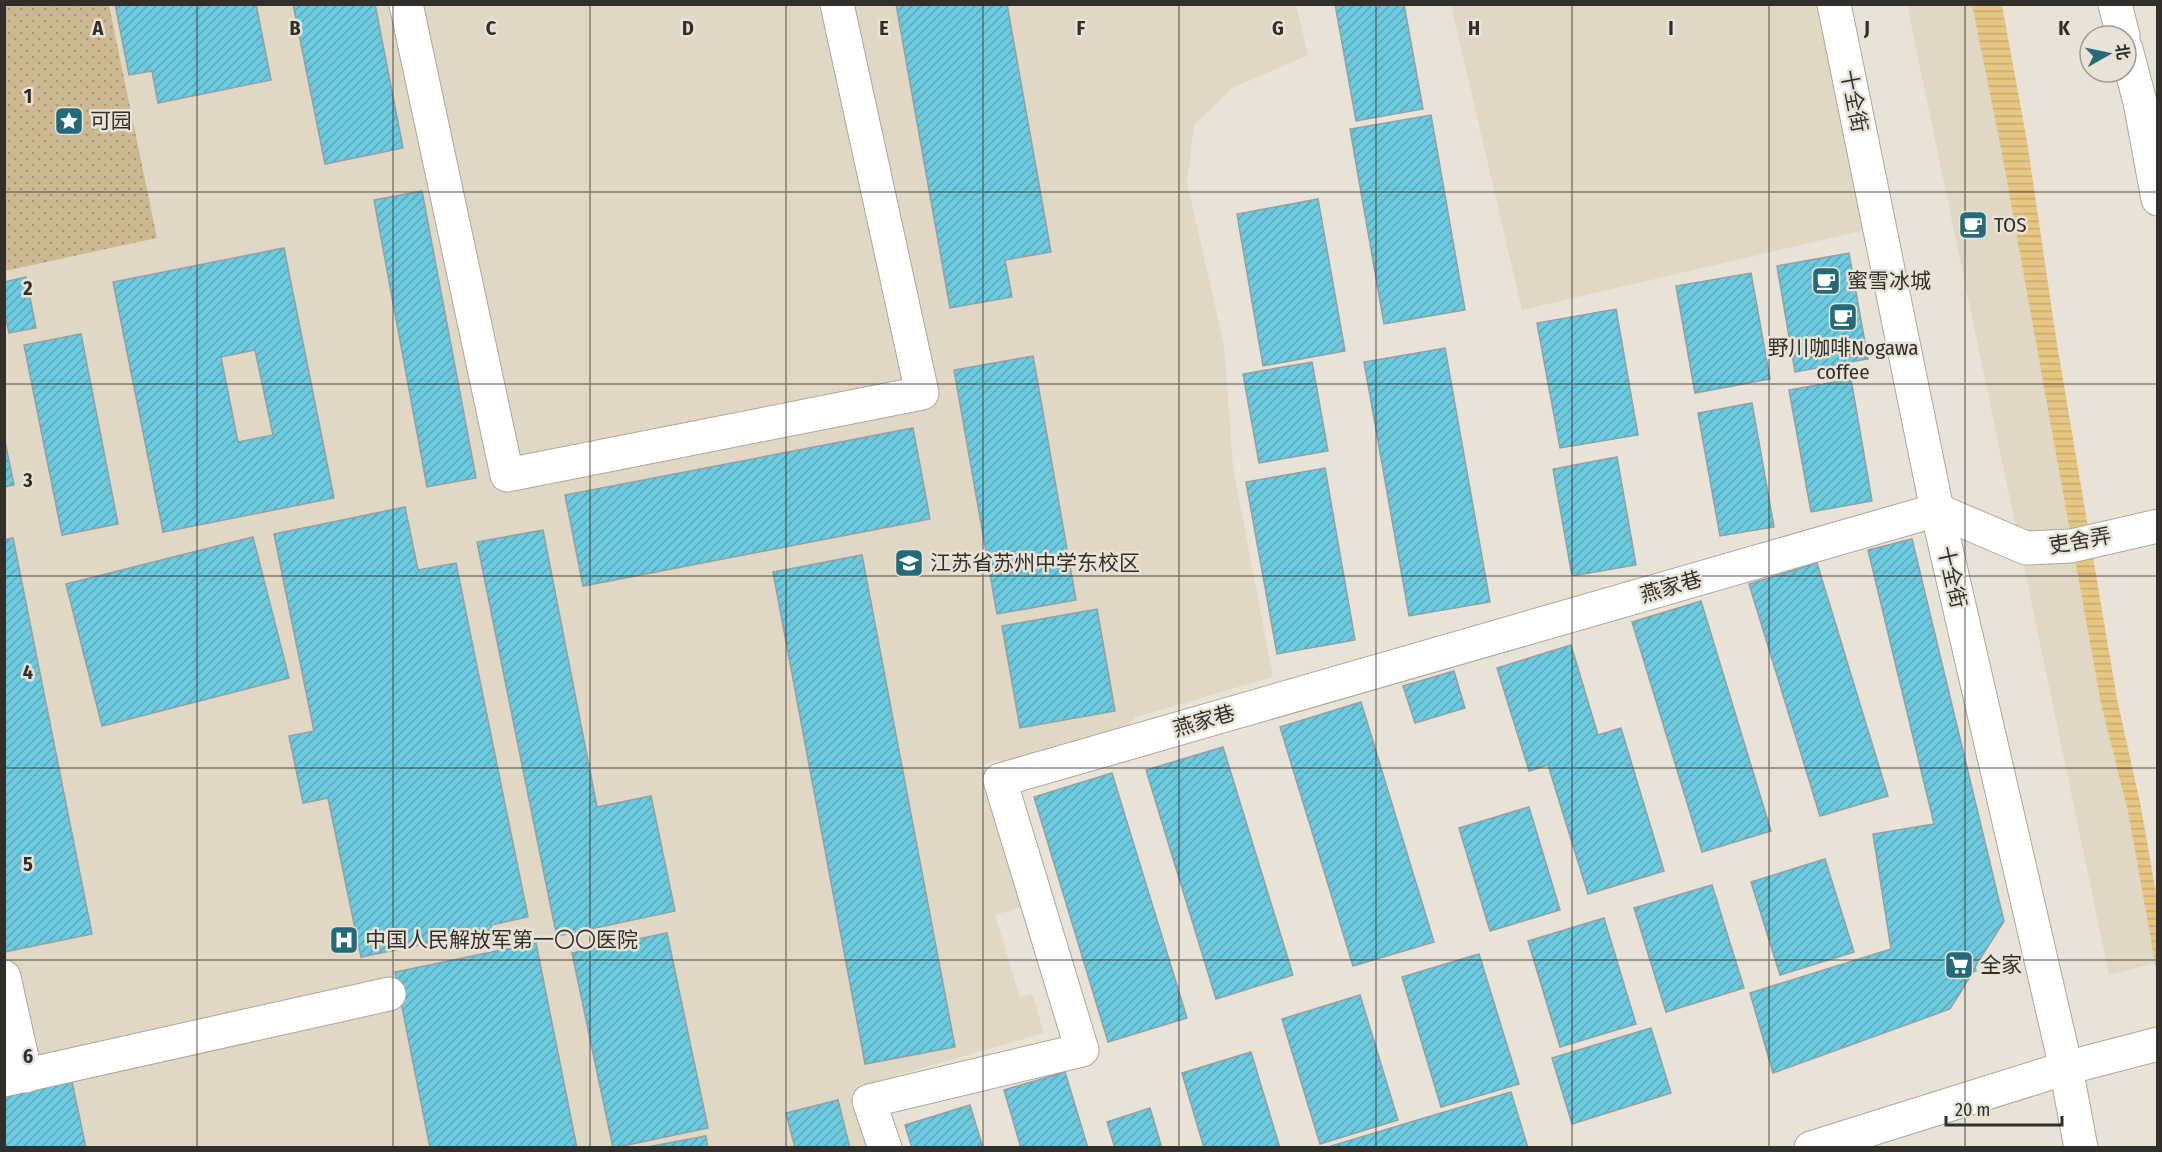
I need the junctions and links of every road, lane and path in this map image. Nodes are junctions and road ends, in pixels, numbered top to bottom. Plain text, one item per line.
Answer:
1 (406, 4) edge
2 (837, 4) edge
3 (1834, 4) edge
4 (2115, 4) edge
5 (2120, 24) edge
6 (2135, 84) edge
7 (2157, 199) edge
8 (1937, 510) junction
9 (2157, 526) edge
10 (4, 977) edge
11 (389, 994) dead end
12 (2154, 1045) edge
13 (2066, 1068) junction
14 (15, 1078) edge
15 (885, 1148) edge
16 (1811, 1148) edge
17 (2081, 1148) edge

1 - 2 street
3 - 8 street, 十全街
4 - 5 street
6 - 7 street
8 - 9 street, 吏舍弄
8 - 13 street, 十全街
8 - 15 street, 燕家巷
10 - 14 street
11 - 14 street
12 - 13 street
13 - 16 street
13 - 17 street, 十全街

